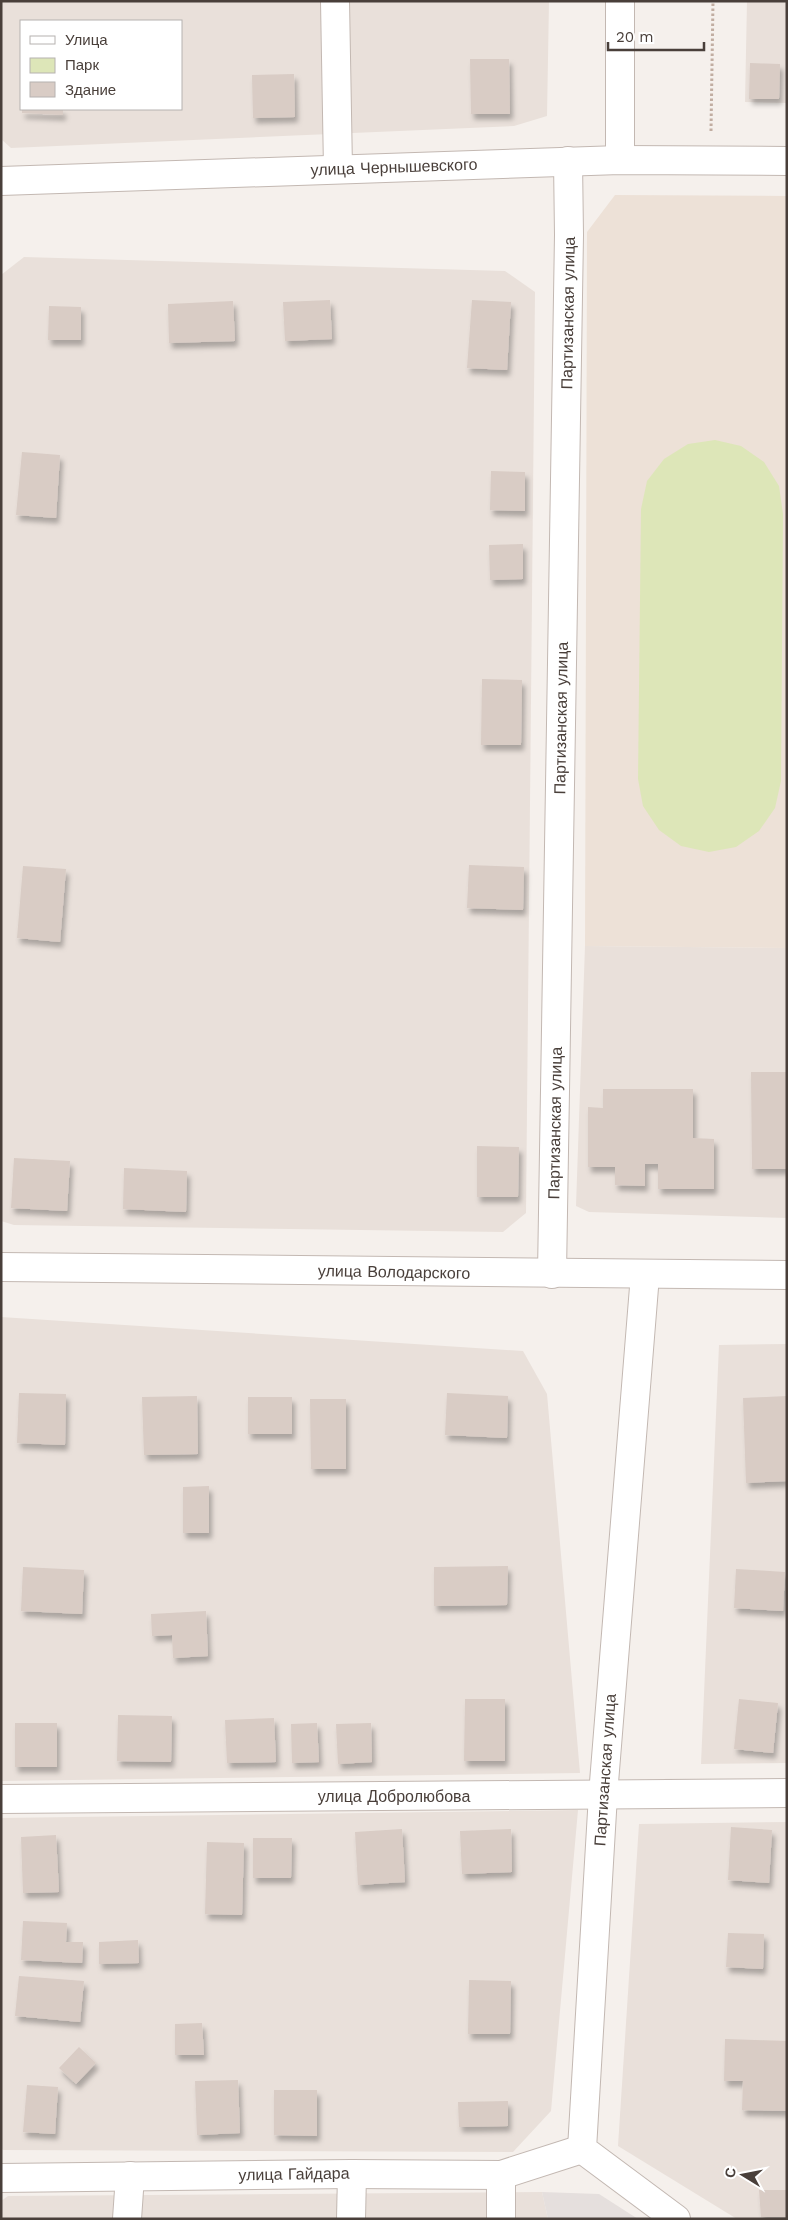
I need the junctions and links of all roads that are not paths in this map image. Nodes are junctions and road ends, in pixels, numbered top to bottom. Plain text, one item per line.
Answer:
1 (335, 1) edge
2 (620, 1) edge
3 (620, 160) junction
4 (787, 161) edge
5 (568, 162) junction
6 (338, 169) junction
7 (1, 181) edge
8 (1, 1267) edge
9 (552, 1274) junction
10 (645, 1275) junction
11 (787, 1275) edge
12 (787, 1793) edge
13 (602, 1795) junction
14 (1, 1799) edge
15 (582, 2149) junction
16 (352, 2174) junction
17 (501, 2175) junction
18 (130, 2176) junction
19 (1, 2178) edge
20 (127, 2219) edge
21 (351, 2219) edge
22 (501, 2219) edge
23 (676, 2219) edge

1 - 6 street
2 - 3 street
3 - 4 street, улица Чернышевского
3 - 5 street, улица Чернышевского
5 - 6 street, улица Чернышевского
5 - 9 street, Партизанская улица
6 - 7 street, улица Чернышевского
8 - 9 street, улица Володарского
9 - 10 street, улица Володарского
10 - 11 street, улица Володарского
10 - 13 street, Партизанская улица
12 - 13 street, улица Добролюбова
13 - 14 street, улица Добролюбова
13 - 15 street, Партизанская улица
15 - 17 street, улица Гайдара
15 - 23 street
16 - 17 street, улица Гайдара
16 - 18 street, улица Гайдара
16 - 21 street
17 - 22 street
18 - 19 street, улица Гайдара
18 - 20 street

